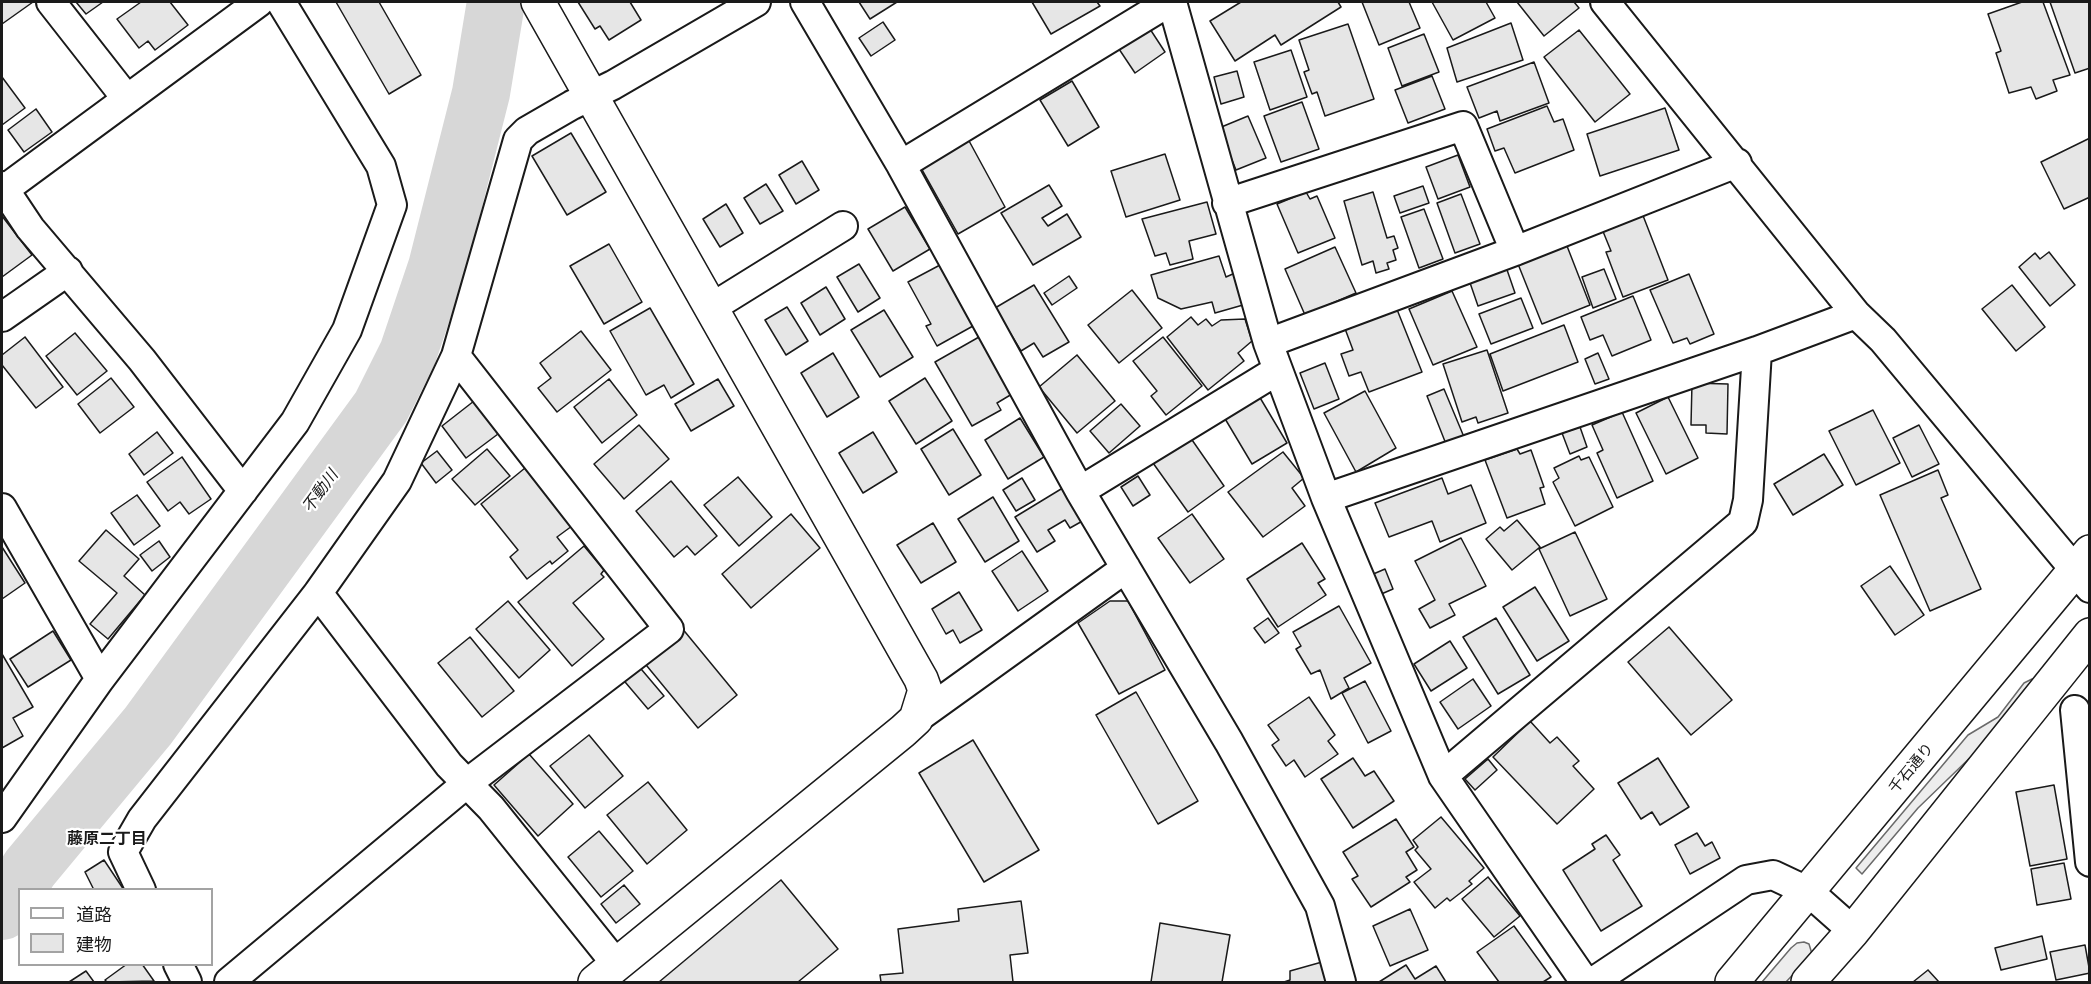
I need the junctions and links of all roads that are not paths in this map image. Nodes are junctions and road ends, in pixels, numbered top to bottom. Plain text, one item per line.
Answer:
1 (51, 2) edge
2 (259, 2) edge
3 (281, 2) edge
4 (538, 2) edge
5 (756, 2) edge
6 (805, 2) edge
7 (1171, 2) edge
8 (1605, 2) edge
9 (591, 95) junction
10 (127, 99) junction
11 (1737, 163) junction
12 (901, 165) junction
13 (3, 188) edge
14 (1227, 203) junction
15 (843, 226) dead end
16 (1515, 251) junction
17 (68, 271) junction
18 (711, 308) junction
19 (1856, 314) junction
20 (2, 316) edge
21 (1268, 343) junction
22 (1757, 351) junction
23 (456, 356) junction
24 (1278, 370) junction
25 (243, 491) junction
26 (1080, 492) junction
27 (1326, 498) junction
28 (2, 508) edge
29 (1126, 568) junction
30 (2084, 570) edge
31 (318, 593) junction
32 (2090, 634) edge
33 (100, 679) junction
34 (2034, 707) junction
35 (2082, 707) edge
36 (916, 719) junction
37 (1443, 776) junction
38 (466, 784) junction
39 (2, 818) edge
40 (2090, 862) edge
41 (140, 888) edge
42 (1809, 892) junction
43 (1853, 931) junction
44 (179, 966) edge
45 (606, 974) edge
46 (187, 982) edge
47 (229, 982) edge
48 (1341, 982) edge
49 (1585, 982) edge
50 (1593, 982) edge
51 (1732, 982) edge
52 (1808, 982) edge

1 - 10 street
2 - 10 street
3 - 25 street
4 - 9 street
5 - 9 street
6 - 12 street
7 - 12 street
7 - 14 street
8 - 11 street
9 - 18 street
9 - 23 street
10 - 13 street
11 - 16 street
11 - 19 street
12 - 26 street
13 - 17 street
14 - 16 street
14 - 21 street
15 - 18 street
16 - 21 street
17 - 20 street
17 - 25 street
18 - 36 street
19 - 22 street
19 - 30 street
21 - 24 street
22 - 27 street
22 - 37 street
23 - 31 street
23 - 38 street
24 - 26 street
24 - 27 street
25 - 33 street
26 - 29 street
27 - 37 street
28 - 33 street
29 - 36 street
29 - 48 street
30 - 42 street, 千石通り
31 - 38 street
31 - 41 street
32 - 34 street
33 - 39 street
34 - 35 street
34 - 43 street
35 - 40 street
36 - 45 street
37 - 49 street
38 - 45 street
38 - 47 street
42 - 43 street
42 - 50 street
42 - 51 street, 千石通り
43 - 52 street
44 - 46 street

